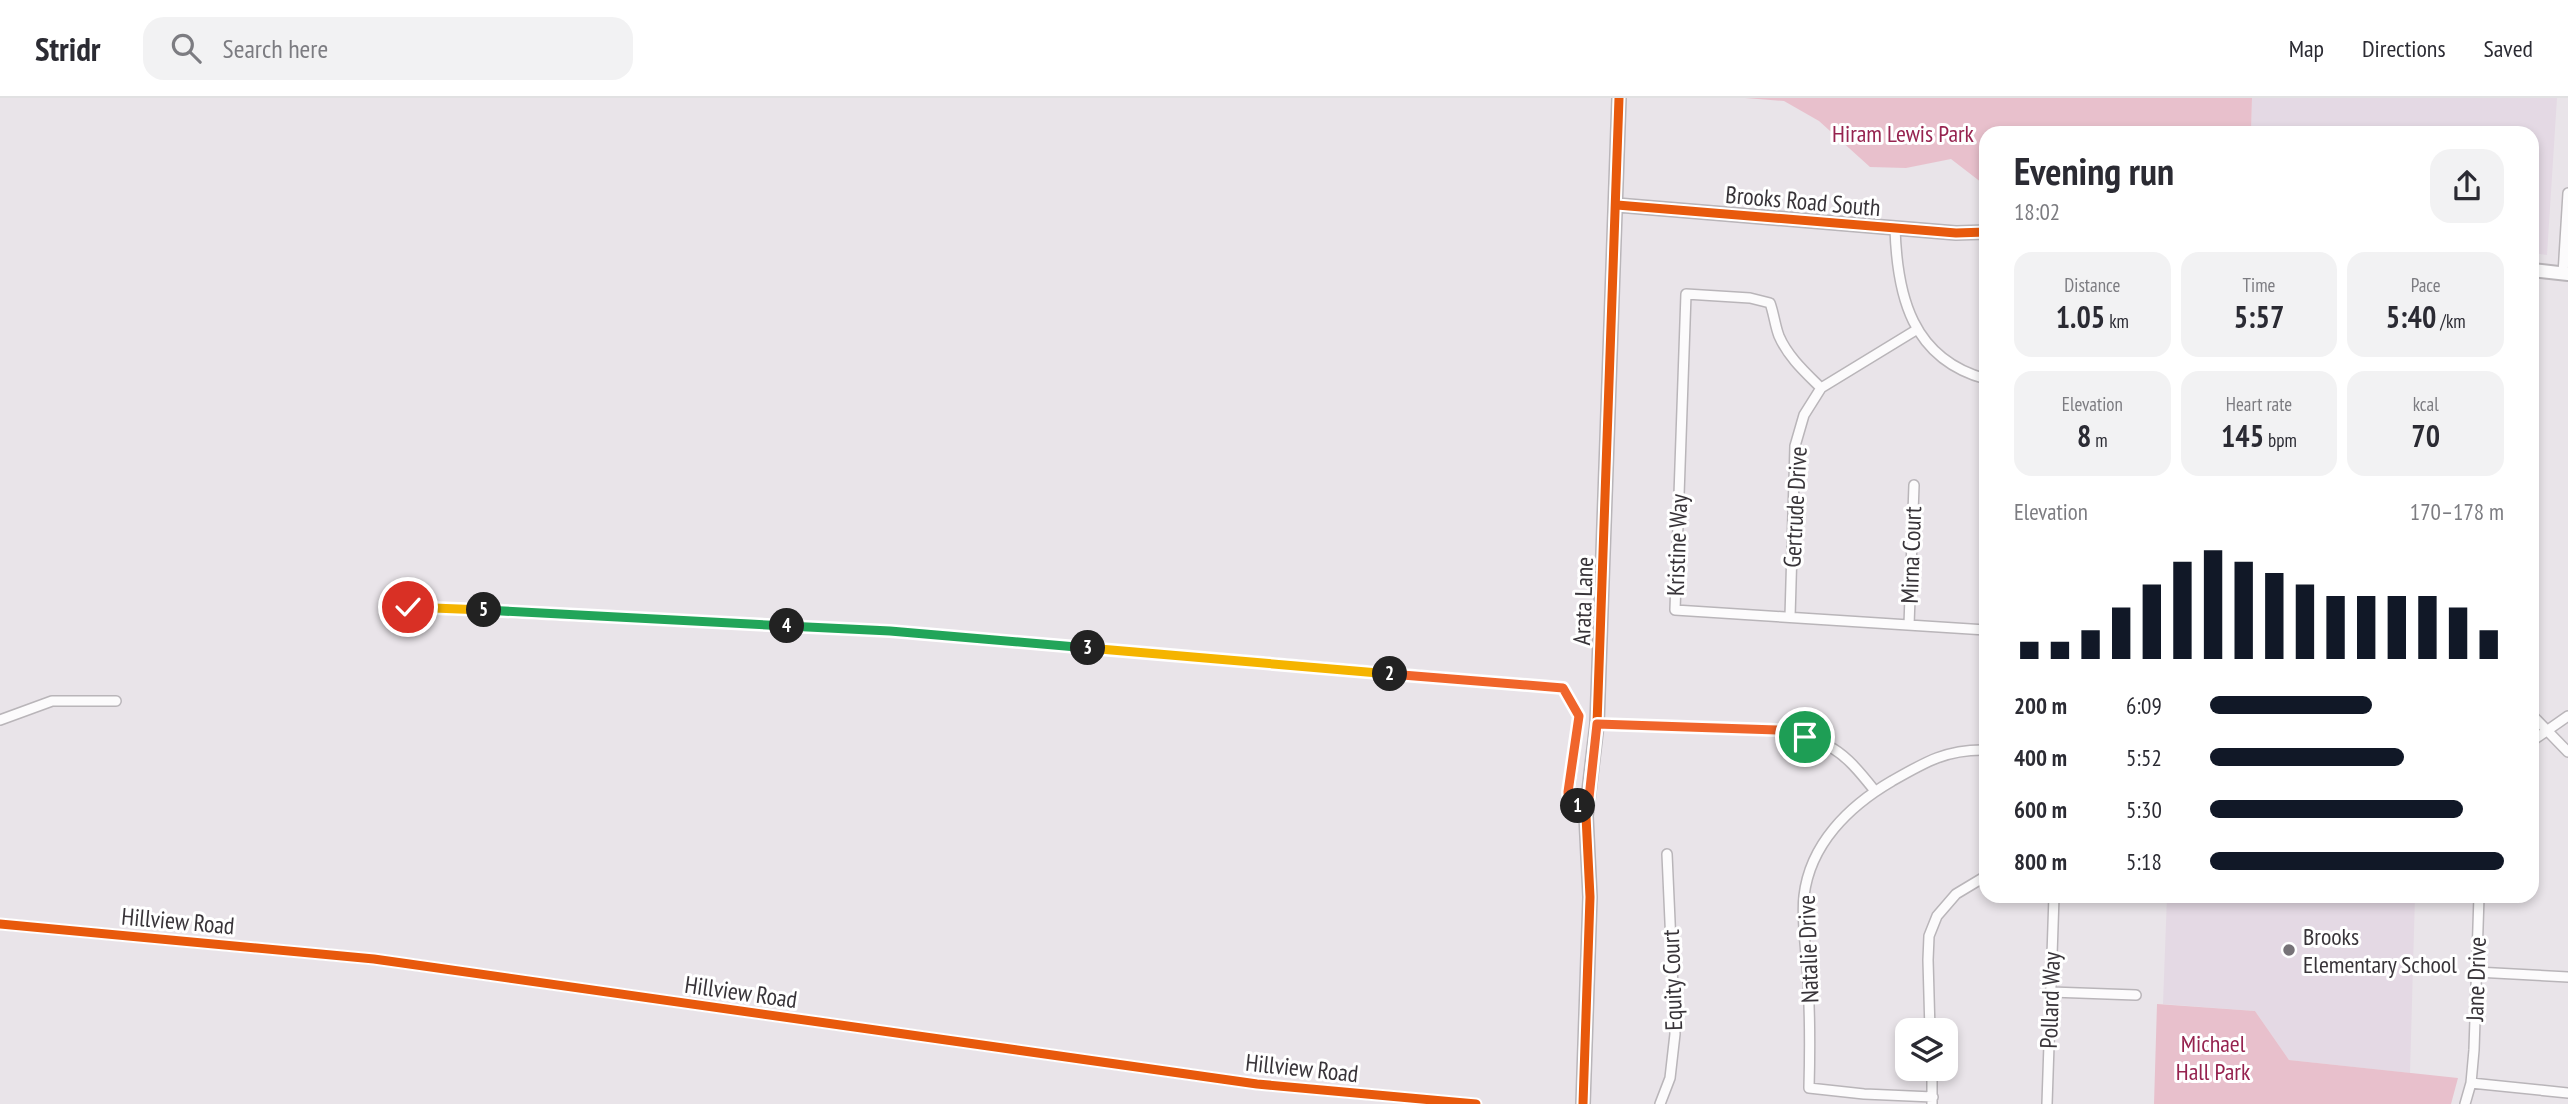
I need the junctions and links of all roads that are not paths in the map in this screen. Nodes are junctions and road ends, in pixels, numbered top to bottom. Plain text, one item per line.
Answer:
1 (1619, 98) edge
2 (2568, 193) edge
3 (1617, 205) junction
4 (1895, 228) junction
5 (1979, 232) edge
6 (2539, 271) edge
7 (2565, 274) edge
8 (1916, 330) junction
9 (1979, 377) edge
10 (1821, 388) junction
11 (1914, 485) dead end
12 (408, 607) dead end
13 (1790, 617) junction
14 (1909, 625) junction
15 (1979, 630) edge
16 (116, 701) dead end
17 (2568, 716) edge
18 (0, 720) edge
19 (2539, 723) edge
20 (1597, 724) junction
21 (2547, 732) junction
22 (2539, 737) edge
23 (1979, 750) edge
24 (2568, 752) edge
25 (1875, 791) junction
26 (1588, 807) junction
27 (1667, 854) dead end
28 (1979, 880) edge
29 (2054, 903) edge
30 (2479, 903) edge
31 (0, 924) edge
32 (2476, 972) junction
33 (2568, 977) edge
34 (2051, 992) junction
35 (2136, 995) dead end
36 (1930, 1018) edge
37 (1932, 1081) edge
38 (2471, 1083) junction
39 (2568, 1093) edge
40 (1933, 1100) edge
41 (1476, 1104) edge
42 (1583, 1104) edge
43 (1660, 1104) edge
44 (2047, 1104) edge
45 (2465, 1104) edge

1 - 3 street, Arata Lane
2 - 7 street
3 - 4 street, Brooks Road South
3 - 20 street, Arata Lane
4 - 5 street, Brooks Road South
4 - 8 street
6 - 7 street
8 - 9 street
8 - 10 street, Gertrude Drive
10 - 13 street, Gertrude Drive
10 - 13 street, Kristine Way
11 - 14 street, Mirna Court
12 - 26 street
13 - 14 street, Kristine Way
14 - 15 street, Kristine Way
16 - 18 street
17 - 21 street
19 - 21 street
20 - 25 street
20 - 26 street, Arata Lane
21 - 22 street
21 - 24 street
23 - 25 street, Natalie Drive
25 - 40 street, Natalie Drive
26 - 42 street, Arata Lane
27 - 43 street, Equity Court
28 - 36 street
29 - 34 street, Pollard Way
30 - 32 street, Jane Drive
31 - 41 street, Hillview Road
32 - 33 street
32 - 38 street, Jane Drive
34 - 35 street
34 - 44 street, Pollard Way
37 - 40 street
38 - 39 street
38 - 45 street, Jane Drive

